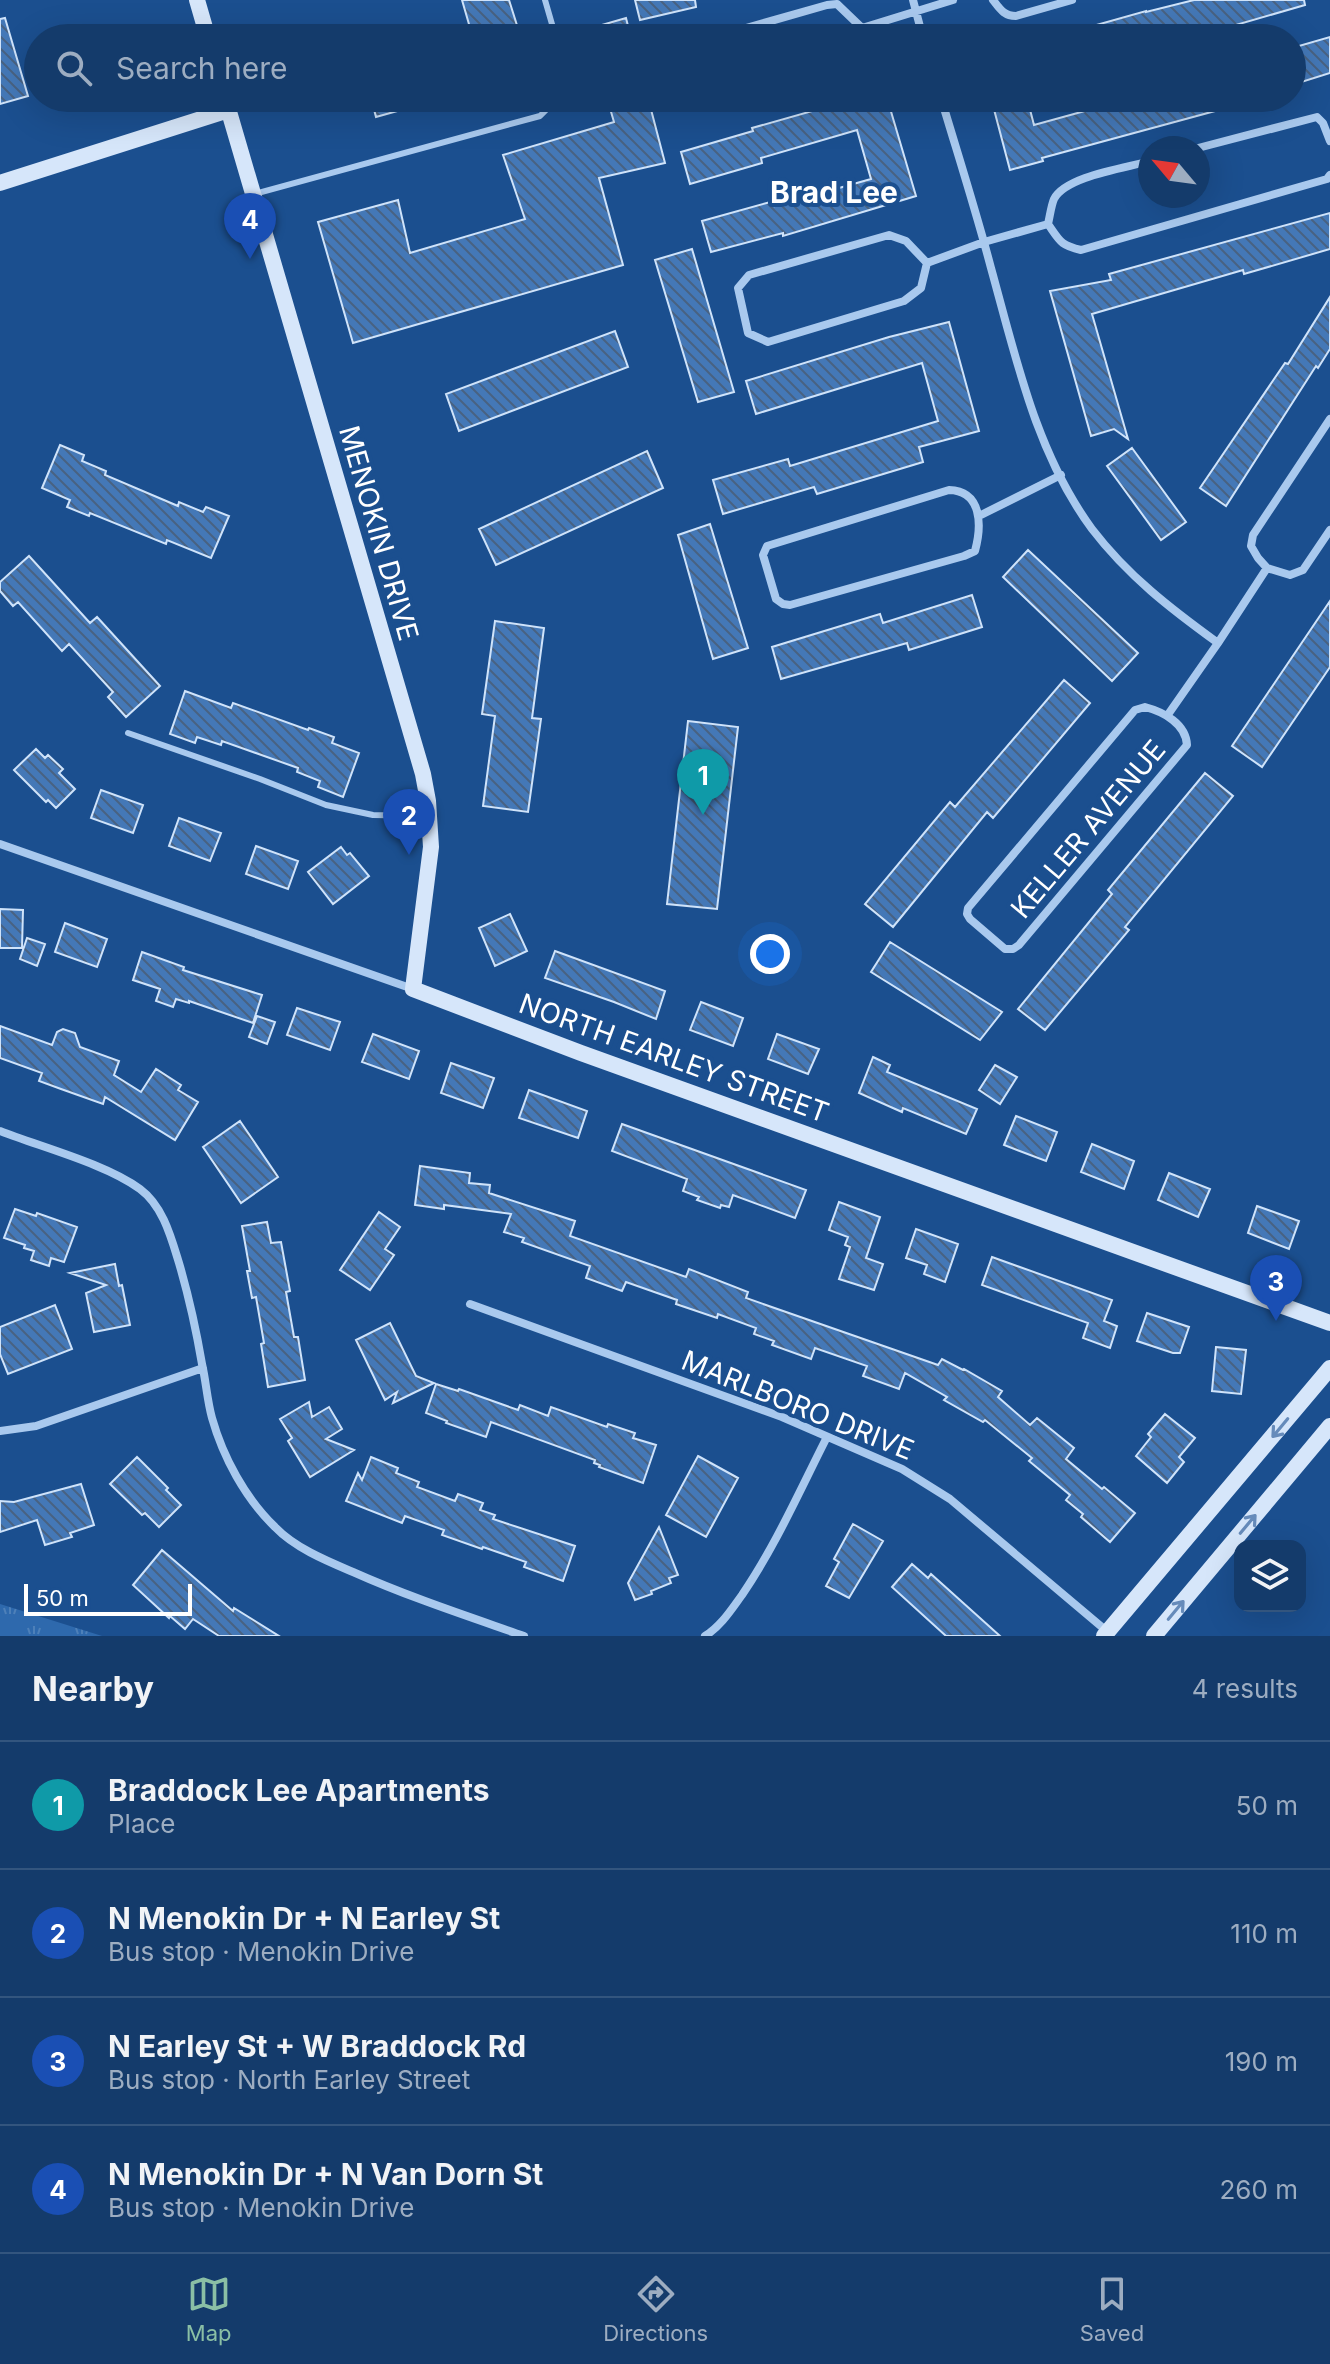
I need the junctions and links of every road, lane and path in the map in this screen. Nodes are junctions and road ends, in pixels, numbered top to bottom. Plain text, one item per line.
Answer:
1 (197, 0) edge
2 (545, 0) edge
3 (913, 0) edge
4 (953, 0) edge
5 (993, 0) edge
6 (1072, 0) edge
7 (916, 11) junction
8 (204, 24) edge
9 (552, 24) edge
10 (760, 24) edge
11 (854, 24) edge
12 (884, 24) edge
13 (919, 24) edge
14 (204, 112) edge
15 (229, 112) edge
16 (544, 112) edge
17 (945, 112) edge
18 (1330, 141) edge
19 (1210, 145) edge
20 (1138, 164) edge
21 (1330, 175) edge
22 (0, 183) edge
23 (254, 194) junction
24 (1048, 224) junction
25 (984, 242) junction
26 (927, 263) junction
27 (1330, 419) edge
28 (1061, 475) junction
29 (979, 516) junction
30 (1330, 530) edge
31 (1267, 568) junction
32 (1218, 643) junction
33 (1167, 716) junction
34 (128, 733) dead end
35 (429, 816) junction
36 (0, 844) edge
37 (413, 989) junction
38 (0, 1131) edge
39 (470, 1304) dead end
40 (1330, 1323) edge
41 (203, 1368) junction
42 (1330, 1368) edge
43 (1330, 1426) edge
44 (0, 1431) edge
45 (827, 1437) junction
46 (1108, 1635) edge
47 (524, 1636) edge
48 (705, 1636) edge
49 (1154, 1636) edge

1 - 8 street
2 - 9 lane
3 - 7 street
4 - 7 street
5 - 6 street
7 - 12 street
7 - 13 street
10 - 11 street
14 - 22 street
15 - 23 street, MENOKIN DRIVE
16 - 23 lane
17 - 25 street
18 - 19 street
20 - 24 street
21 - 24 street
23 - 35 street, MENOKIN DRIVE
24 - 25 street
25 - 26 street
25 - 28 street
26 - 26 street
27 - 31 street
28 - 29 street
28 - 32 street
29 - 29 street
30 - 31 street
31 - 32 street, KELLER AVENUE
32 - 33 street, KELLER AVENUE
33 - 33 street, KELLER AVENUE
34 - 35 lane
35 - 37 street, MENOKIN DRIVE
36 - 37 street, NORTH EARLEY STREET
37 - 40 street, NORTH EARLEY STREET
38 - 41 street
39 - 45 street, MARLBORO DRIVE
41 - 44 street
41 - 47 street
42 -> 46 street
49 -> 43 street
45 - 46 street, MARLBORO DRIVE
45 - 48 street

